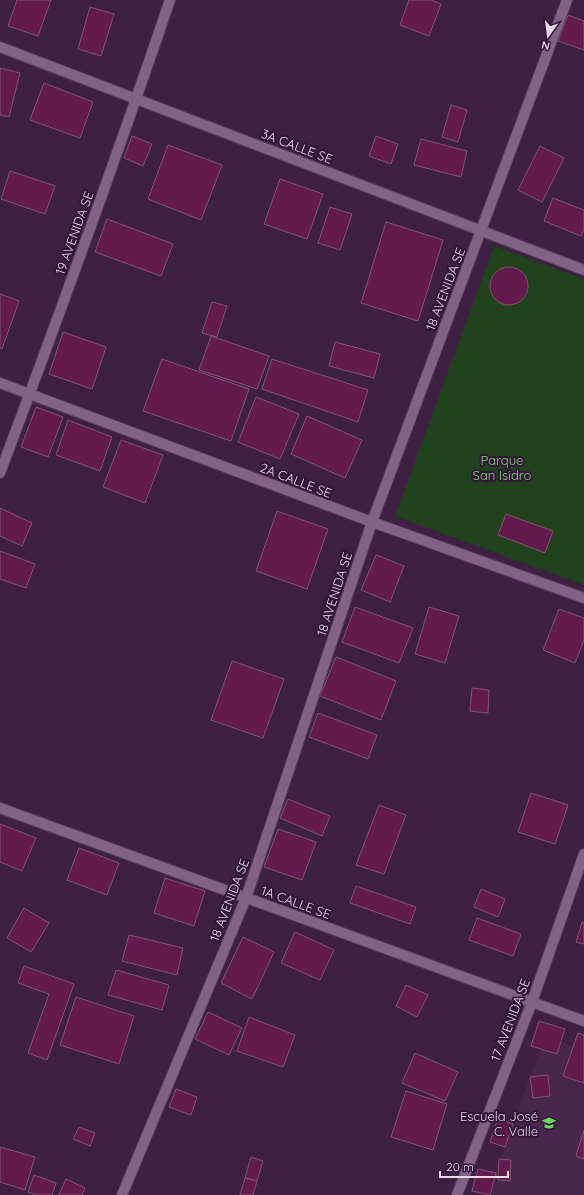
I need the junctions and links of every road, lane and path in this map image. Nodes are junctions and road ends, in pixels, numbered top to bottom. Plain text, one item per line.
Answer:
1 (170, 0) edge
2 (567, 0) edge
3 (0, 47) edge
4 (136, 99) junction
5 (481, 231) junction
6 (584, 270) edge
7 (0, 383) edge
8 (30, 394) junction
9 (0, 473) edge
10 (372, 522) junction
11 (584, 598) edge
12 (0, 808) edge
13 (584, 854) edge
14 (246, 898) junction
15 (532, 1002) junction
16 (584, 1021) edge
17 (122, 1195) edge
18 (457, 1195) edge

1 - 4 street, 19 AVENIDA SE
2 - 5 street, 18 AVENIDA SE
3 - 4 street, 3A CALLE SE
4 - 5 street, 3A CALLE SE
4 - 8 street, 19 AVENIDA SE
5 - 6 street, 3A CALLE SE
5 - 10 street, 18 AVENIDA SE
7 - 8 street, 2A CALLE SE
8 - 9 street, 19 AVENIDA SE
8 - 10 street, 2A CALLE SE
10 - 11 street, 2A CALLE SE
10 - 14 street, 18 AVENIDA SE
12 - 14 street, 1A CALLE SE
13 - 15 street, 17 AVENIDA SE
14 - 15 street, 1A CALLE SE
14 - 17 street, 18 AVENIDA SE
15 - 16 street, 1A CALLE SE
15 - 18 street, 17 AVENIDA SE

